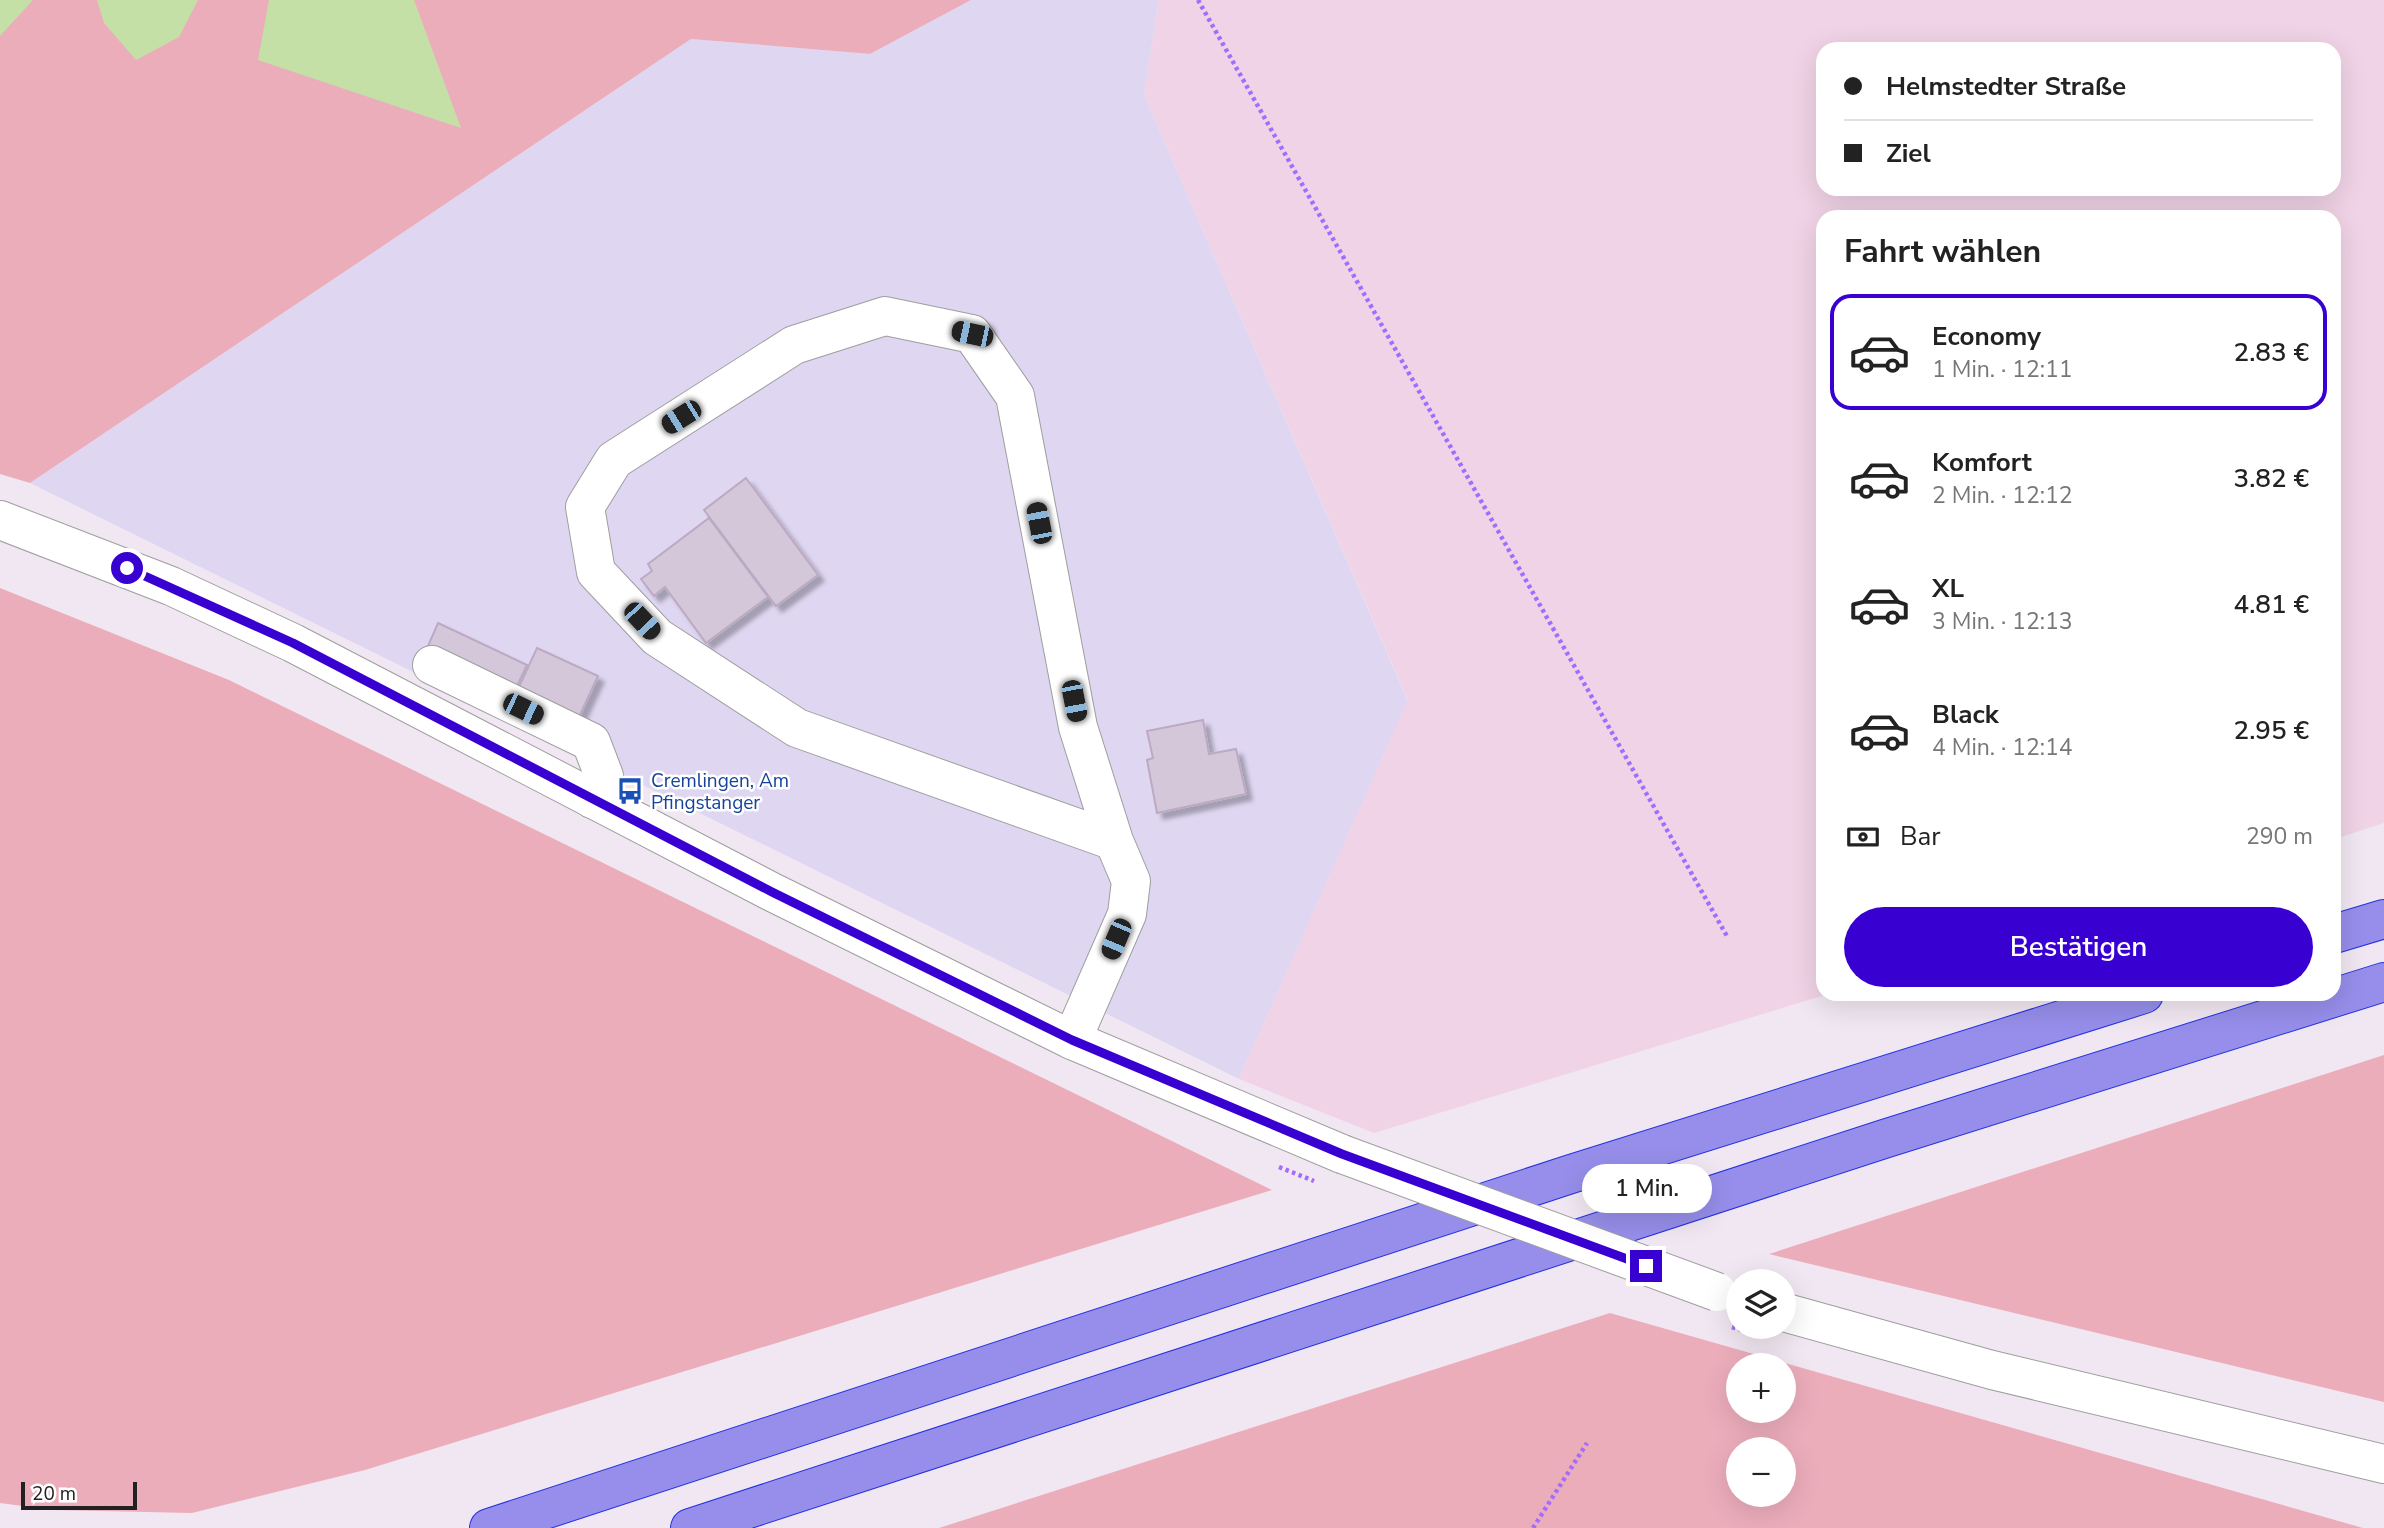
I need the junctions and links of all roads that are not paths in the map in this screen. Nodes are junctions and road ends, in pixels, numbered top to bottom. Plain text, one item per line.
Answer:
1 (0, 520) edge
2 (432, 664) dead end
3 (592, 799) junction
4 (1114, 841) junction
5 (2384, 919) edge
6 (2341, 932) edge
7 (2384, 982) edge
8 (2341, 996) edge
9 (2122, 1001) edge
10 (2323, 1001) edge
11 (1072, 1040) junction
12 (1726, 1295) edge
13 (1796, 1316) edge
14 (2384, 1464) edge
15 (786, 1496) junction
16 (489, 1528) edge
17 (690, 1528) edge
18 (730, 1528) edge

1 - 3 street
2 - 3 street
3 - 11 street
4 - 4 street
4 - 11 street
5 - 6 highway
7 - 8 highway
9 - 16 highway
10 - 15 highway
11 - 12 street, bridge
13 - 14 street
15 - 17 highway
15 - 18 highway

